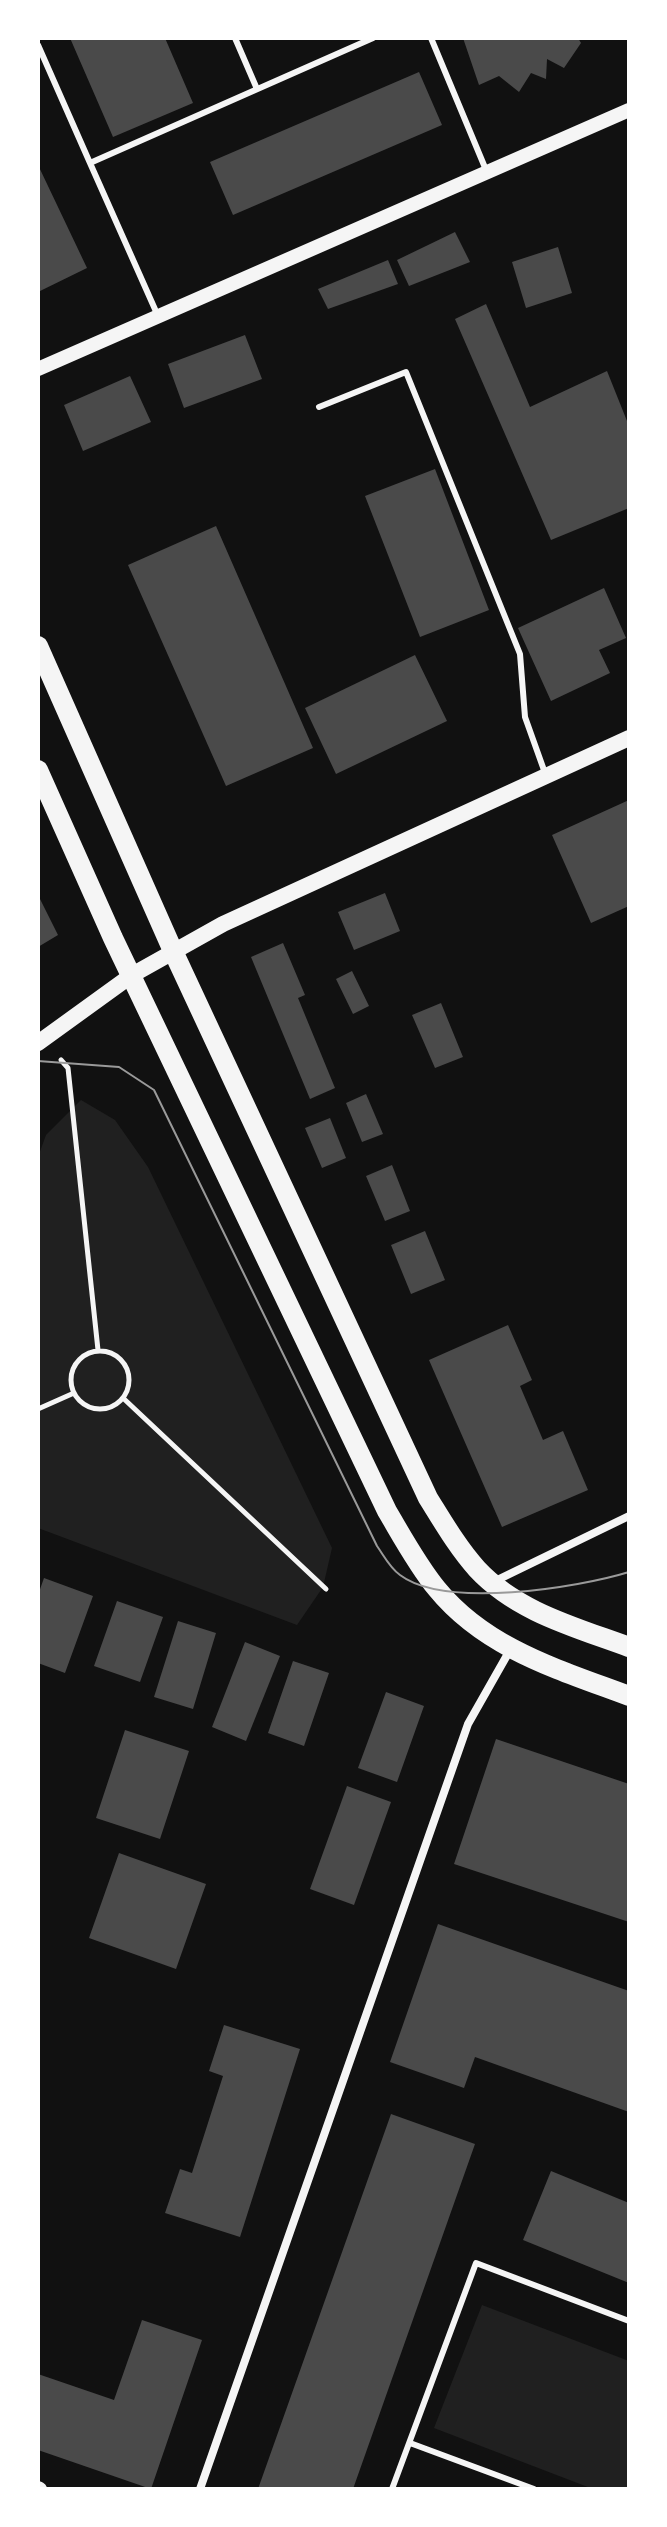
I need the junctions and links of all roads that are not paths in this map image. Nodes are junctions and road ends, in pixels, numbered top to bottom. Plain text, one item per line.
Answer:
1 (235, 38) edge
2 (373, 38) edge
3 (431, 38) edge
4 (38, 45) edge
5 (257, 89) junction
6 (629, 110) edge
7 (90, 163) junction
8 (486, 170) junction
9 (159, 316) junction
10 (38, 369) edge
11 (319, 407) dead end
12 (38, 646) edge
13 (629, 738) edge
14 (38, 770) edge
15 (547, 778) junction
16 (173, 951) junction
17 (132, 975) junction
18 (38, 1043) edge
19 (629, 1516) edge
20 (492, 1583) junction
21 (629, 1647) edge
22 (510, 1649) junction
23 (629, 1696) edge
24 (629, 2321) edge
25 (410, 2443) junction
26 (200, 2489) edge
27 (392, 2489) edge
28 (534, 2489) edge

1 - 5 lane
2 - 5 lane
3 - 8 lane
4 - 7 lane
5 - 7 lane
6 - 8 street
7 - 9 lane
8 - 9 street
9 - 10 street
11 - 15 lane
12 - 16 main road
13 - 15 main road
14 - 17 main road
15 - 16 main road
16 - 17 main road
16 - 20 main road
17 - 18 main road
17 - 22 main road
19 - 20 street
20 - 21 main road
22 - 23 main road
22 - 26 street
24 - 25 lane
25 - 27 lane
25 - 28 lane

